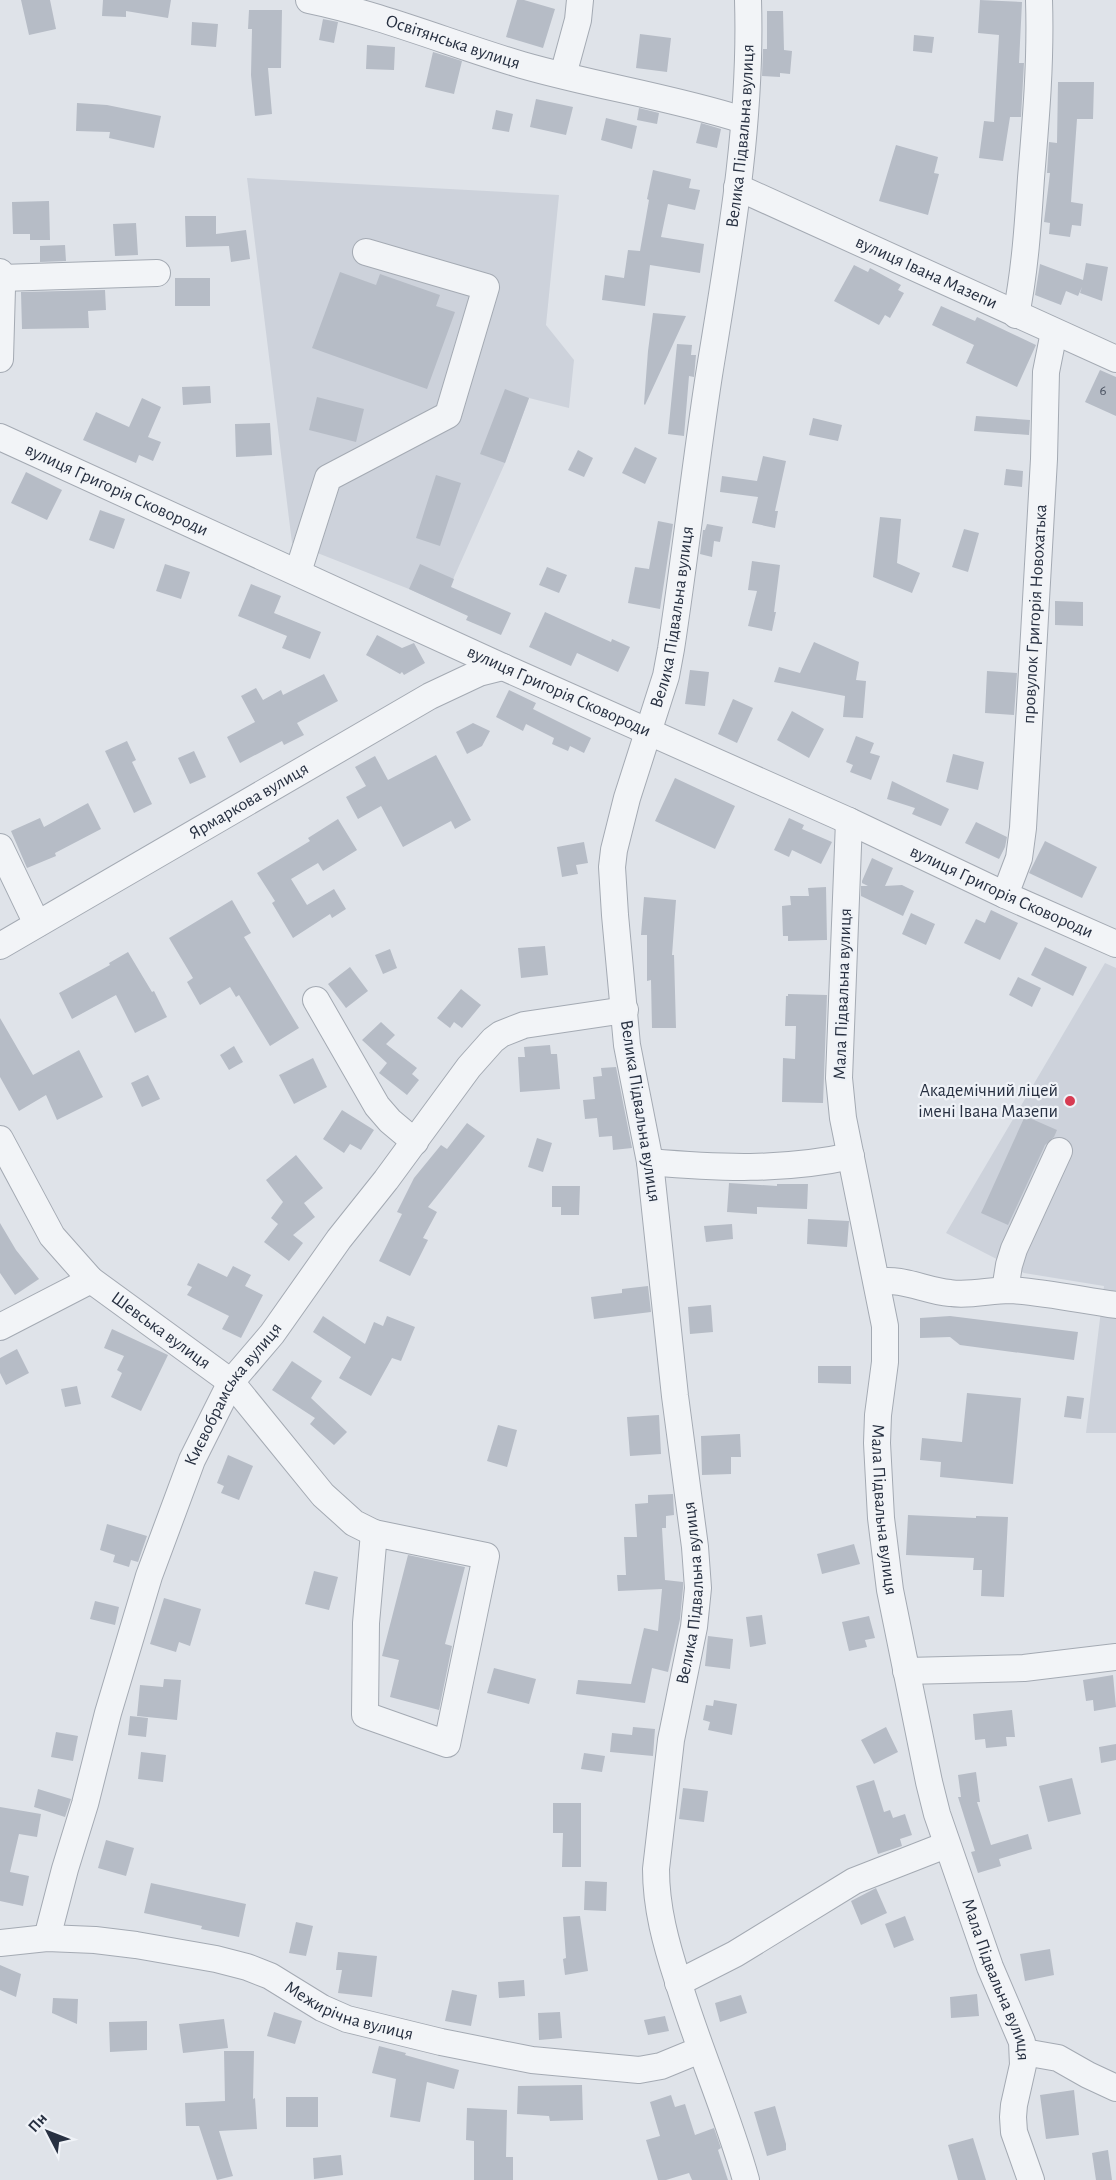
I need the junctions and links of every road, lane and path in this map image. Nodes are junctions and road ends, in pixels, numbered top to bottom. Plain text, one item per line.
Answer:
1 (309, 0) edge
2 (580, 0) edge
3 (748, 0) edge
4 (1039, 0) edge
5 (563, 75) junction
6 (743, 120) junction
7 (738, 187) junction
8 (366, 252) dead end
9 (157, 273) dead end
10 (1, 275) edge
11 (1016, 315) junction
12 (1054, 332) junction
13 (0, 359) edge
14 (1116, 359) edge
15 (0, 437) edge
16 (298, 572) junction
17 (503, 667) junction
18 (648, 732) junction
19 (849, 822) junction
20 (0, 847) edge
21 (1005, 895) junction
22 (37, 924) junction
23 (1116, 944) edge
24 (0, 945) edge
25 (316, 999) dead end
26 (625, 1010) junction
27 (0, 1139) edge
28 (415, 1142) junction
29 (1059, 1151) dead end
30 (851, 1156) junction
31 (650, 1162) junction
32 (91, 1280) junction
33 (877, 1282) junction
34 (1005, 1290) junction
35 (1116, 1305) edge
36 (0, 1328) edge
37 (231, 1382) junction
38 (374, 1533) junction
39 (1116, 1657) edge
40 (906, 1671) junction
41 (946, 1845) junction
42 (47, 1938) junction
43 (0, 1943) edge
44 (678, 1983) junction
45 (700, 2050) junction
46 (1024, 2052) junction
47 (1116, 2088) edge
48 (746, 2180) edge
49 (1031, 2180) edge

1 - 5 street, Освітянська вулиця
2 - 5 street
3 - 6 street, Велика Підвальна вулиця
4 - 11 street
5 - 6 street, Освітянська вулиця
6 - 7 street, Велика Підвальна вулиця
7 - 11 street, вулиця Івана Мазепи
7 - 18 street, Велика Підвальна вулиця
8 - 16 street
9 - 10 street
10 - 13 street
11 - 12 street, вулиця Івана Мазепи
12 - 14 street, вулиця Івана Мазепи
12 - 21 street, провулок Григорія Новохатька
15 - 16 street, вулиця Григорія Сковороди
16 - 17 street, вулиця Григорія Сковороди
17 - 18 street, вулиця Григорія Сковороди
17 - 22 street, Ярмаркова вулиця
18 - 19 street, вулиця Григорія Сковороди
18 - 26 street, Велика Підвальна вулиця
19 - 21 street, вулиця Григорія Сковороди
19 - 30 street, Мала Підвальна вулиця
20 - 22 street
21 - 23 street, вулиця Григорія Сковороди
22 - 24 street, Ярмаркова вулиця
25 - 28 street
26 - 28 street, Києвобрамська вулиця
26 - 31 street, Велика Підвальна вулиця
27 - 32 street, Шевська вулиця
28 - 37 street, Києвобрамська вулиця
29 - 34 street
30 - 31 street
30 - 33 street, Мала Підвальна вулиця
31 - 44 street, Велика Підвальна вулиця
32 - 36 street
32 - 37 street, Шевська вулиця
33 - 34 street
33 - 40 street, Мала Підвальна вулиця
34 - 35 street
37 - 38 street, Шевська вулиця
37 - 42 street, Києвобрамська вулиця
38 - 38 street
39 - 40 street
40 - 41 street, Мала Підвальна вулиця
41 - 44 street
41 - 46 street, Мала Підвальна вулиця
42 - 43 street, Межирічна вулиця
42 - 45 street, Межирічна вулиця
44 - 45 street, Велика Підвальна вулиця
45 - 48 street, Велика Підвальна вулиця
46 - 47 street
46 - 49 street, Мала Підвальна вулиця

